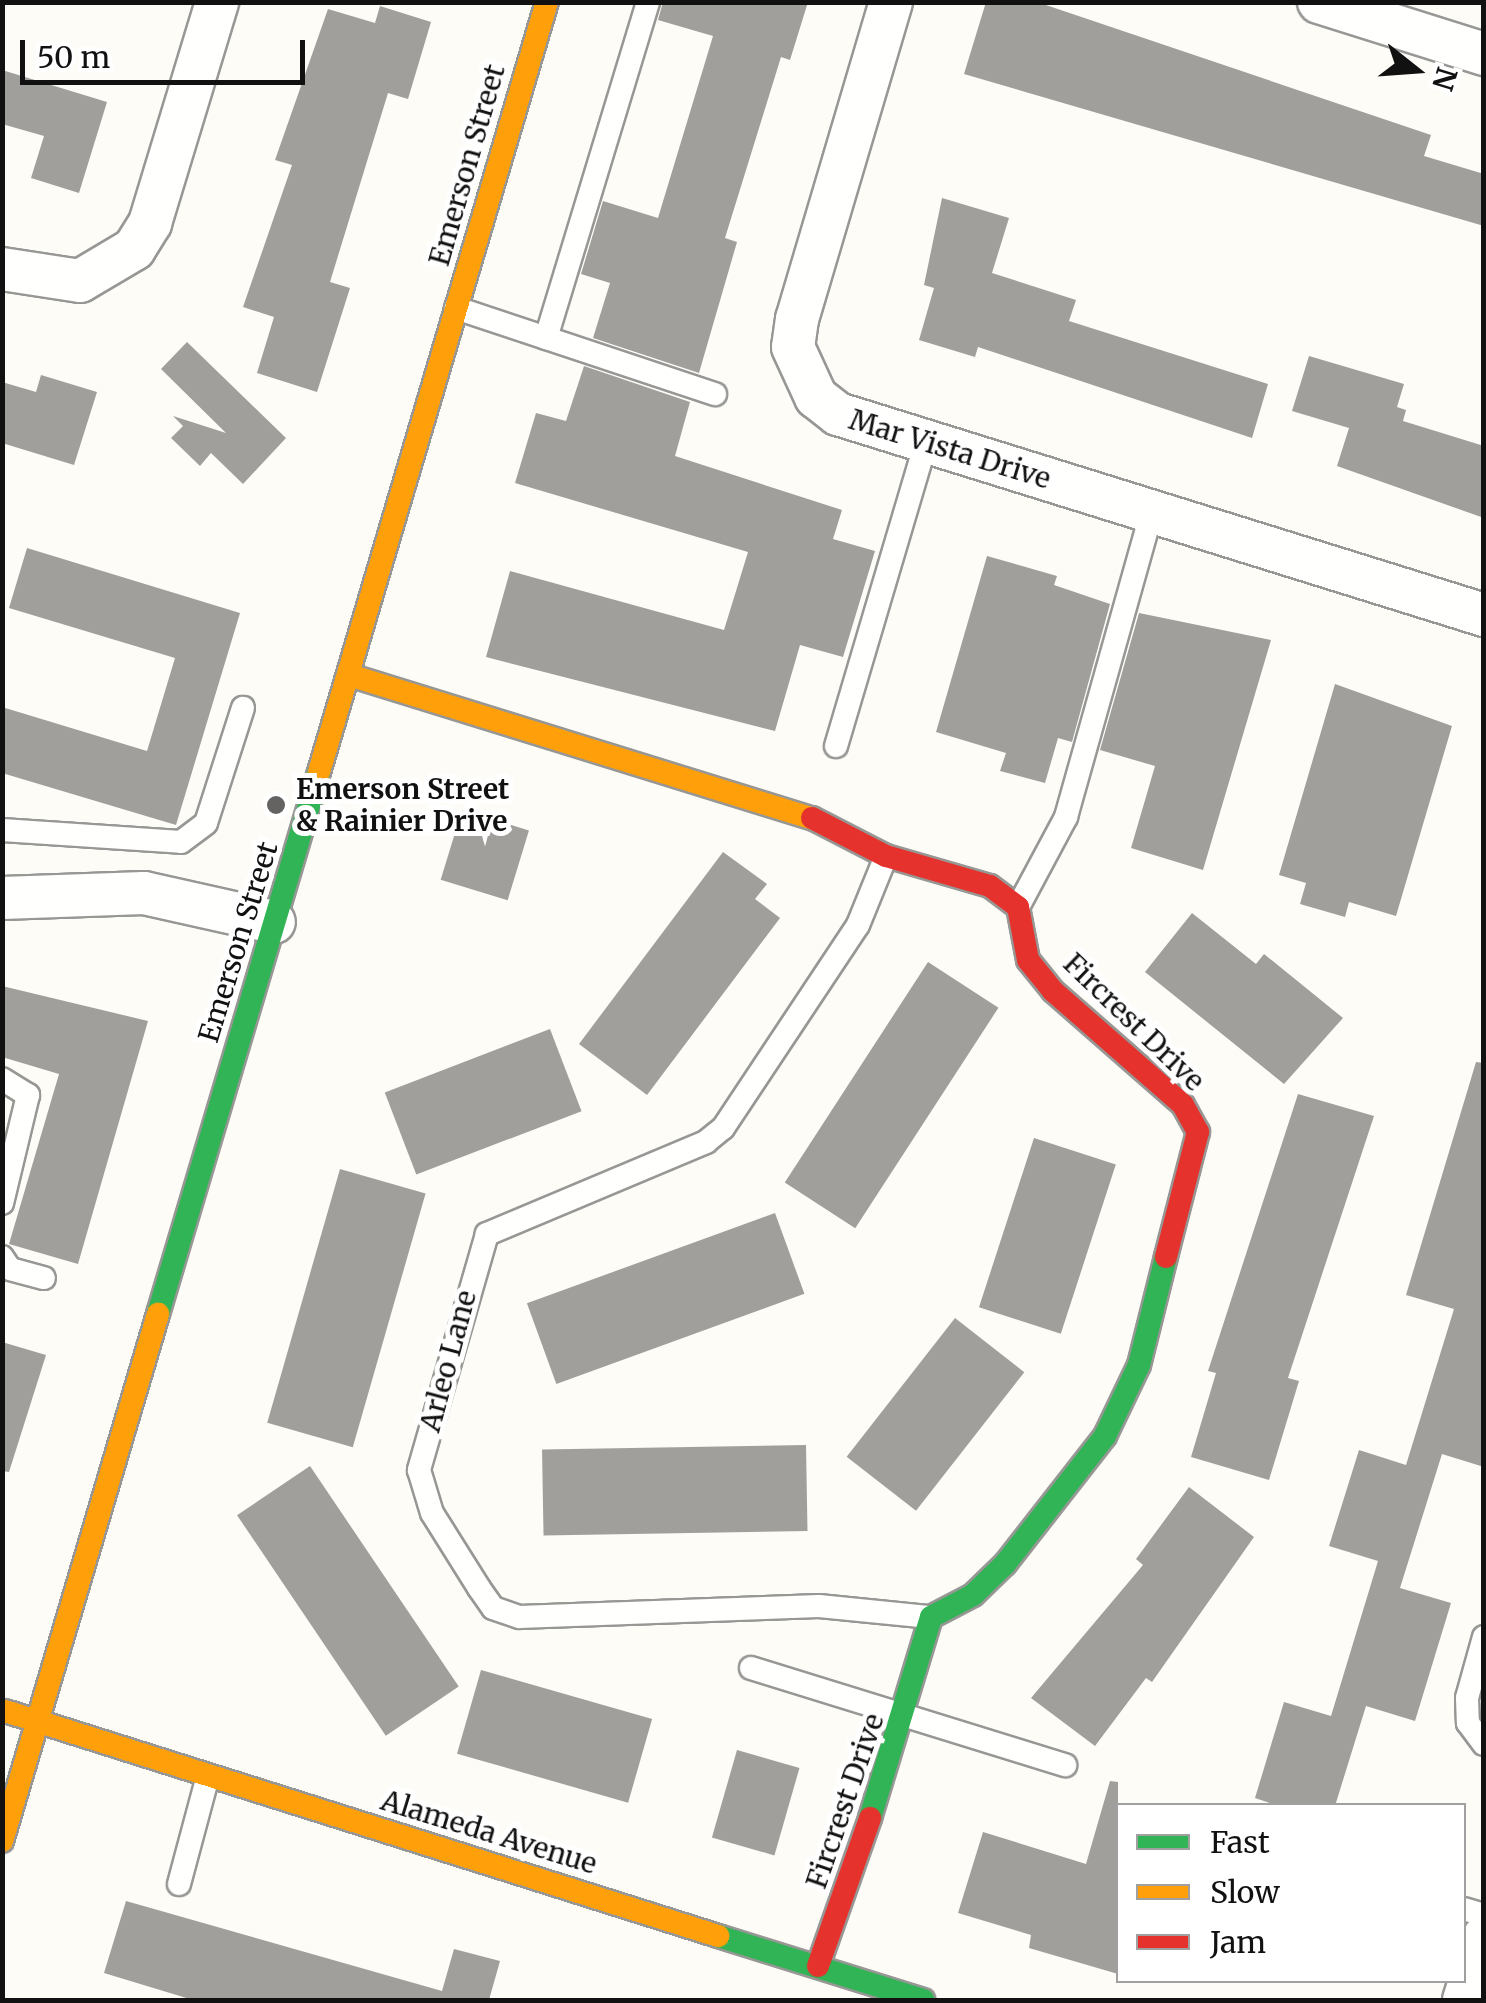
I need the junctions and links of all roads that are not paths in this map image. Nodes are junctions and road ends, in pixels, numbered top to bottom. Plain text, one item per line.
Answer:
1 (217, 2) edge
2 (547, 2) edge
3 (648, 2) edge
4 (891, 2) edge
5 (1320, 2) edge
6 (1484, 54) edge
7 (2, 269) edge
8 (456, 308) junction
9 (546, 338) junction
10 (716, 394) dead end
11 (926, 442) junction
12 (1152, 512) junction
13 (1484, 616) edge
14 (350, 675) junction
15 (242, 708) dead end
16 (836, 746) dead end
17 (2, 830) edge
18 (886, 856) junction
19 (2, 898) edge
20 (1018, 908) junction
21 (274, 922) junction
22 (2, 1078) edge
23 (2, 1203) edge
24 (2, 1257) edge
25 (44, 1278) dead end
26 (932, 1617) junction
27 (1484, 1637) edge
28 (752, 1668) dead end
29 (2, 1710) edge
30 (908, 1711) junction
31 (38, 1722) junction
32 (1484, 1744) edge
33 (1065, 1765) dead end
34 (208, 1776) junction
35 (2, 1840) edge
36 (178, 1884) dead end
37 (1484, 1937) edge
38 (818, 1966) junction
39 (923, 2000) edge
40 (1464, 2000) edge

1 - 7 street
2 - 8 street, Emerson Street
3 - 9 lane
4 - 11 street, Mar Vista Drive
5 - 6 street
8 - 9 lane
8 - 14 street, Emerson Street
9 - 10 lane
11 - 12 street, Mar Vista Drive
11 - 16 lane
12 - 13 street, Mar Vista Drive
12 - 20 lane
14 - 18 street
14 - 21 street, Emerson Street
15 - 17 lane
18 - 20 street
18 - 26 lane, Arleo Lane
19 - 21 street
20 - 26 street, Fircrest Drive
21 - 31 street, Emerson Street
22 - 23 lane
24 - 25 lane
26 - 30 street, Fircrest Drive
27 - 32 lane
28 - 30 lane
29 - 31 street, Alameda Avenue
30 - 33 lane
30 - 38 street, Fircrest Drive
31 - 34 street, Alameda Avenue
31 - 35 street, Emerson Street
34 - 36 lane
34 - 38 street, Alameda Avenue
37 - 40 street
38 - 39 street, Alameda Avenue

